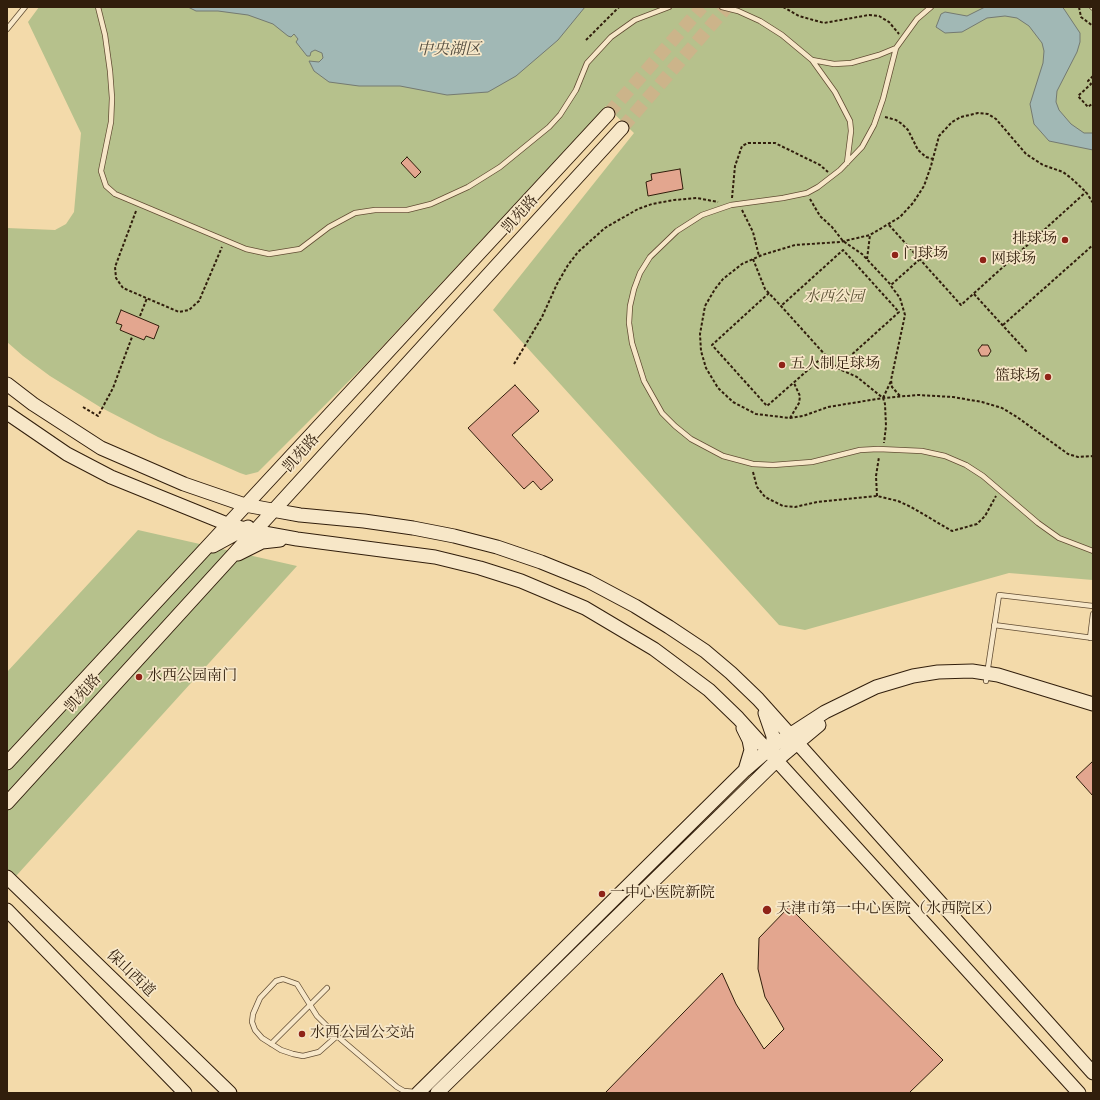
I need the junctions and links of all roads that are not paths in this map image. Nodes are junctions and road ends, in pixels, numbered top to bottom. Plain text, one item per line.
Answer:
1 (25, 7) edge
2 (98, 7) edge
3 (669, 7) edge
4 (722, 7) edge
5 (931, 7) edge
6 (7, 29) edge
7 (896, 48) junction
8 (812, 60) junction
9 (608, 114) tunnel mouth
10 (622, 128) tunnel mouth
11 (846, 163) junction
12 (7, 384) edge
13 (7, 413) edge
14 (245, 505) junction
15 (272, 510) junction
16 (300, 516) junction
17 (227, 524) junction
18 (253, 527) junction
19 (298, 539) junction
20 (1093, 551) edge
21 (199, 556) junction
22 (224, 564) junction
23 (1093, 606) edge
24 (1093, 614) edge
25 (994, 625) junction
26 (1092, 638) edge
27 (986, 677) junction
28 (758, 699) junction
29 (1093, 704) edge
30 (1093, 711) edge
31 (738, 718) junction
32 (793, 739) junction
33 (773, 752) junction
34 (7, 763) edge
35 (745, 770) junction
36 (7, 803) edge
37 (7, 878) edge
38 (7, 910) edge
39 (327, 988) dead end
40 (310, 1005) junction
41 (337, 1036) junction
42 (271, 1044) junction
43 (1093, 1073) edge
44 (429, 1091) edge
45 (185, 1093) edge
46 (230, 1093) edge
47 (1079, 1093) edge

1 - 6 lane
2 - 3 lane
4 - 8 lane
5 - 7 lane
7 - 8 lane
7 - 11 lane
8 - 11 lane
9 - 14 main road, 凯苑路
10 - 15 main road, 凯苑路
11 - 20 lane
12 - 14 main road
13 - 17 main road
14 - 15 main road
14 - 17 main road, 凯苑路
15 - 16 main road
15 - 18 main road, 凯苑路
16 - 18 main road
16 - 28 main road
17 - 18 main road
17 - 21 main road, 凯苑路
18 - 19 main road
18 - 21 main road
18 - 22 main road, 凯苑路
19 - 22 main road
19 - 31 main road
21 - 34 main road, 凯苑路
22 - 36 main road, 凯苑路
23 - 25 lane
24 - 26 lane
25 - 26 lane
25 - 27 lane
27 - 29 main road
27 - 30 main road
27 - 32 main road
28 - 32 main road
28 - 33 main road
31 - 33 main road
31 - 35 main road
32 - 33 main road
32 - 43 main road
33 - 35 main road
33 - 44 main road
33 - 47 main road
35 - 44 main road
37 - 46 main road, 保山西道
38 - 45 main road
39 - 40 lane
40 - 41 lane
40 - 42 lane
40 - 42 lane
41 - 42 lane
41 - 44 lane

